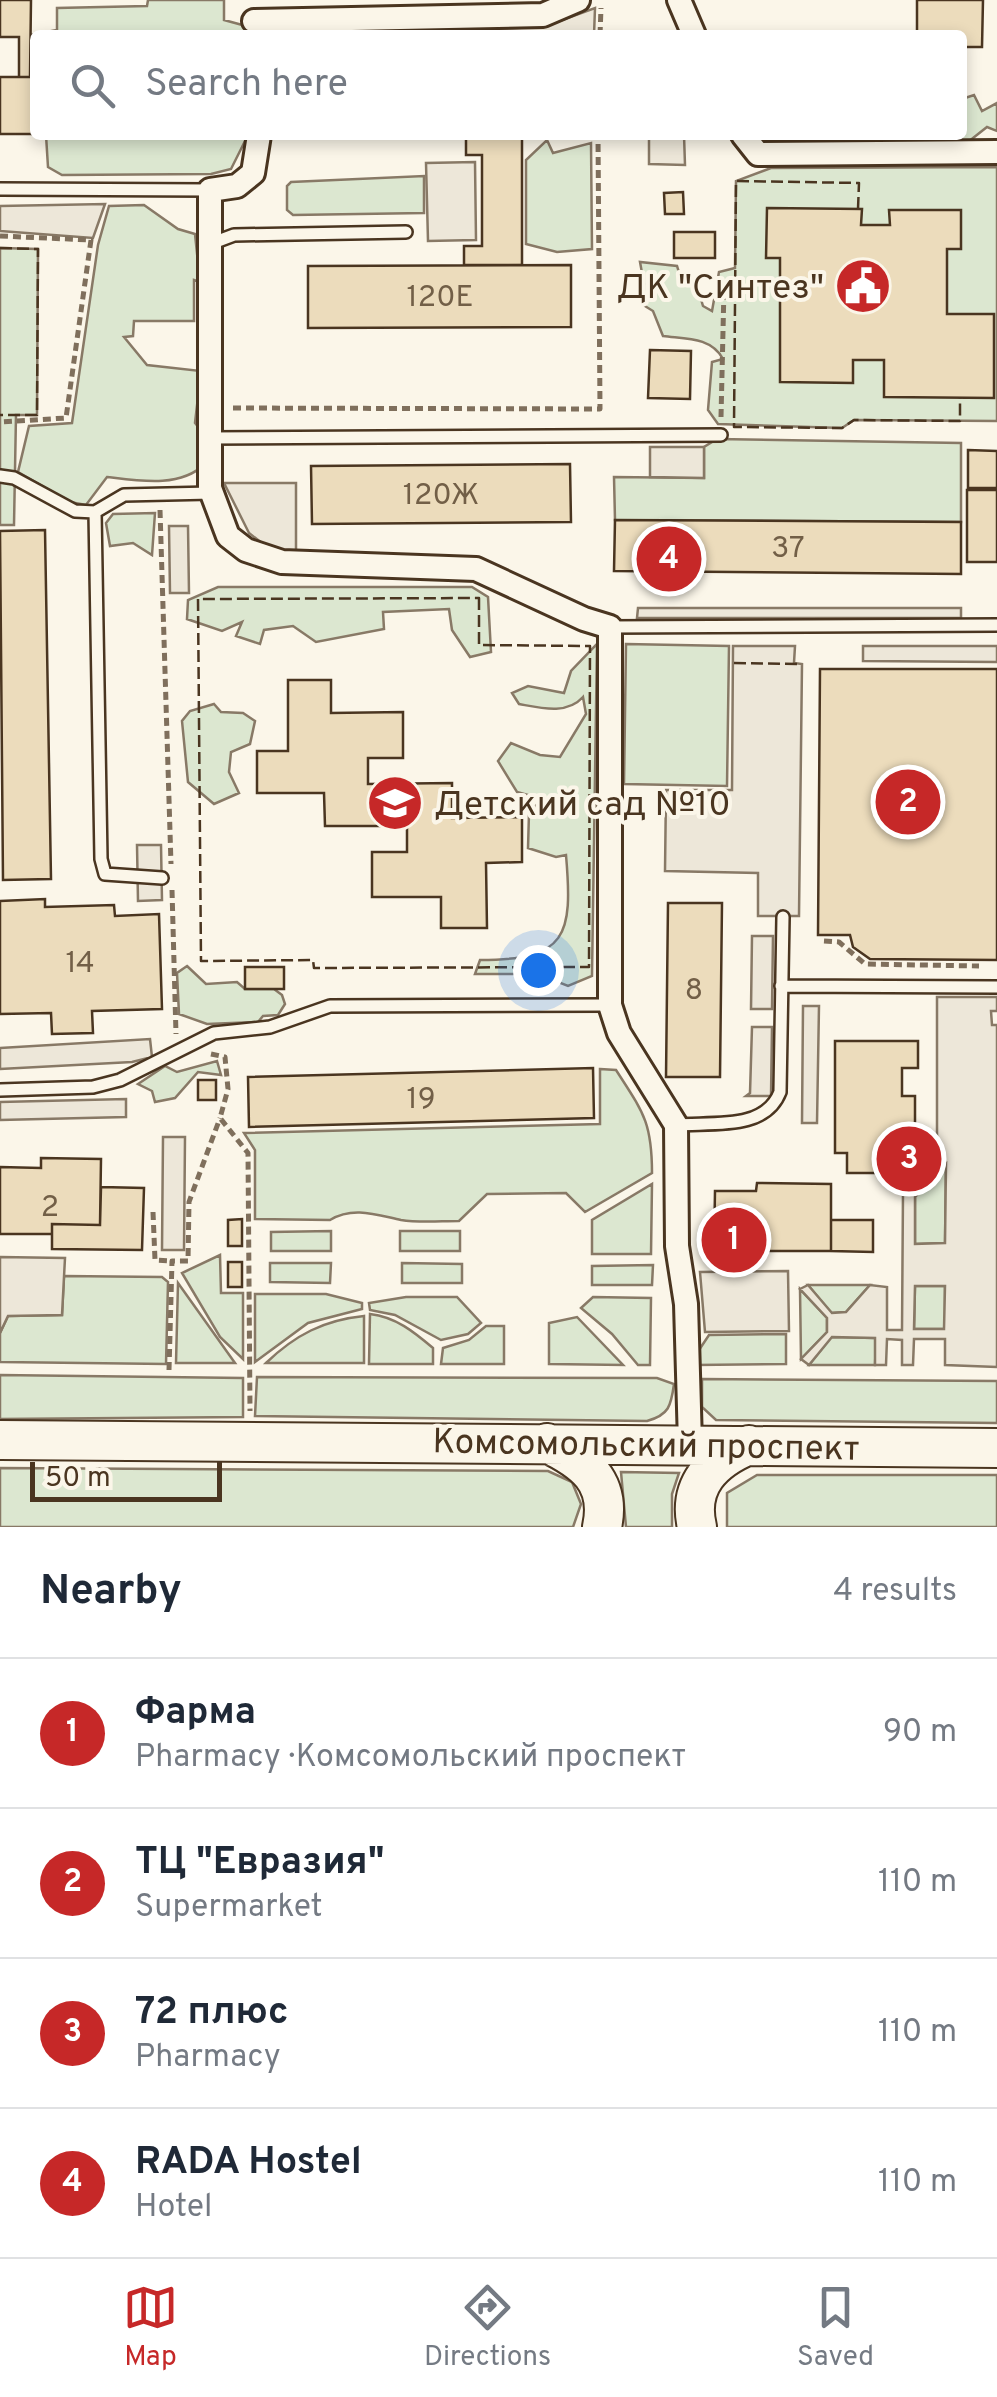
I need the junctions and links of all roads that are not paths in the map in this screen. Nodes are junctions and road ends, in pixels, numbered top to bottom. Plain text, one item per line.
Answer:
1 (679, 0) edge
2 (590, 2) edge
3 (254, 19) edge
4 (692, 30) edge
5 (259, 140) edge
6 (748, 140) edge
7 (997, 152) edge
8 (0, 189) edge
9 (210, 190) junction
10 (406, 232) dead end
11 (210, 244) junction
12 (721, 435) road end
13 (210, 438) junction
14 (0, 476) edge
15 (211, 493) junction
16 (95, 512) junction
17 (997, 625) edge
18 (610, 627) junction
19 (162, 878) dead end
20 (782, 917) dead end
21 (782, 986) junction
22 (997, 987) edge
23 (610, 1005) junction
24 (0, 1090) edge
25 (676, 1125) junction
26 (0, 1440) edge
27 (547, 1442) junction
28 (690, 1444) junction
29 (749, 1445) junction
30 (997, 1448) edge
31 (602, 1527) edge
32 (697, 1527) edge

1 - 4 street
2 - 3 street
5 - 9 street
6 - 7 street
8 - 9 lane
9 - 11 street
10 - 11 lane
11 - 13 street
12 - 13 lane
13 - 15 street
14 - 16 lane
15 - 16 lane
15 - 18 street
16 - 19 lane
17 - 18 lane
18 - 23 street
20 - 21 lane
21 - 22 lane
21 - 25 lane
23 - 24 lane
23 - 25 street
25 - 28 street
26 - 27 main road, Комсомольский проспект
27 - 28 main road, Комсомольский проспект
27 - 31 main road
28 - 29 main road, Комсомольский проспект
29 - 30 main road, Комсомольский проспект
29 - 32 main road

